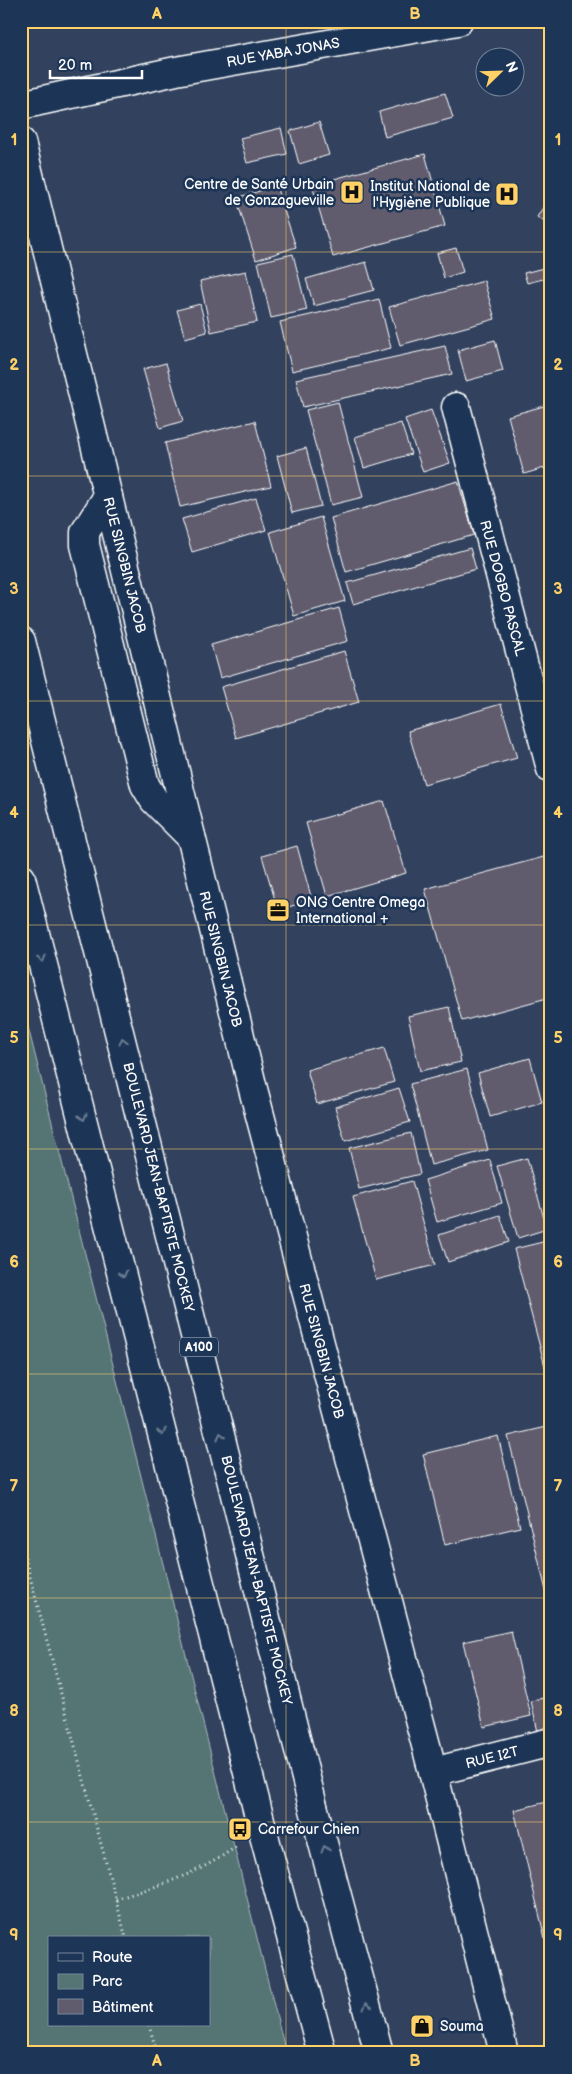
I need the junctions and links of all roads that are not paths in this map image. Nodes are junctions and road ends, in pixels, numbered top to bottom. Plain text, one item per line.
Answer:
1 (458, 21) edge
2 (21, 106) edge
3 (21, 142) edge
4 (456, 407) dead end
5 (21, 641) edge
6 (551, 769) edge
7 (21, 878) edge
8 (551, 1742) edge
9 (433, 1772) junction
10 (322, 2053) edge
11 (379, 2053) edge
12 (504, 2053) edge

1 - 2 main road, RUE YABA JONAS
3 - 9 main road, RUE SINGBIN JACOB
4 - 6 main road, RUE DOGBO PASCAL
11 -> 5 main road, BOULEVARD JEAN-BAPTISTE MOCKEY / A100
7 -> 10 main road
8 - 9 main road, RUE I2T
9 - 12 main road, RUE SINGBIN JACOB

